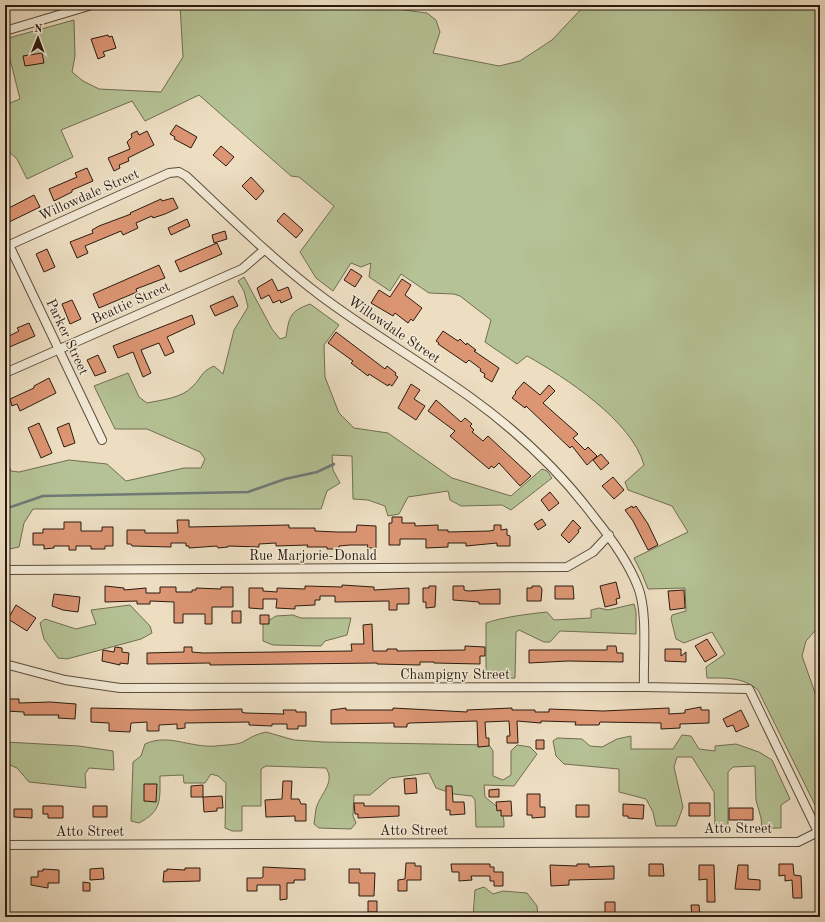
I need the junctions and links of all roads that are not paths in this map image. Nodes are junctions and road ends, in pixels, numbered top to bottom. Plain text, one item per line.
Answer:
1 (92, 5) edge
2 (5, 31) edge
3 (7, 246) edge
4 (264, 250) junction
5 (57, 349) junction
6 (5, 373) edge
7 (102, 440) dead end
8 (608, 535) junction
9 (5, 570) edge
10 (5, 664) edge
11 (644, 687) junction
12 (819, 834) edge
13 (5, 845) edge

1 - 2 street
3 - 4 street, Willowdale Street
3 - 5 street, Parker Street
4 - 5 street, Beattie Street
4 - 8 street, Willowdale Street
5 - 6 street, Beattie Street
5 - 7 street, Parker Street
8 - 9 street, Rue Marjorie-Donald
8 - 11 street, Willowdale Street
10 - 11 street, Champigny Street
11 - 12 street, Champigny Street
12 - 13 street, Atto Street

